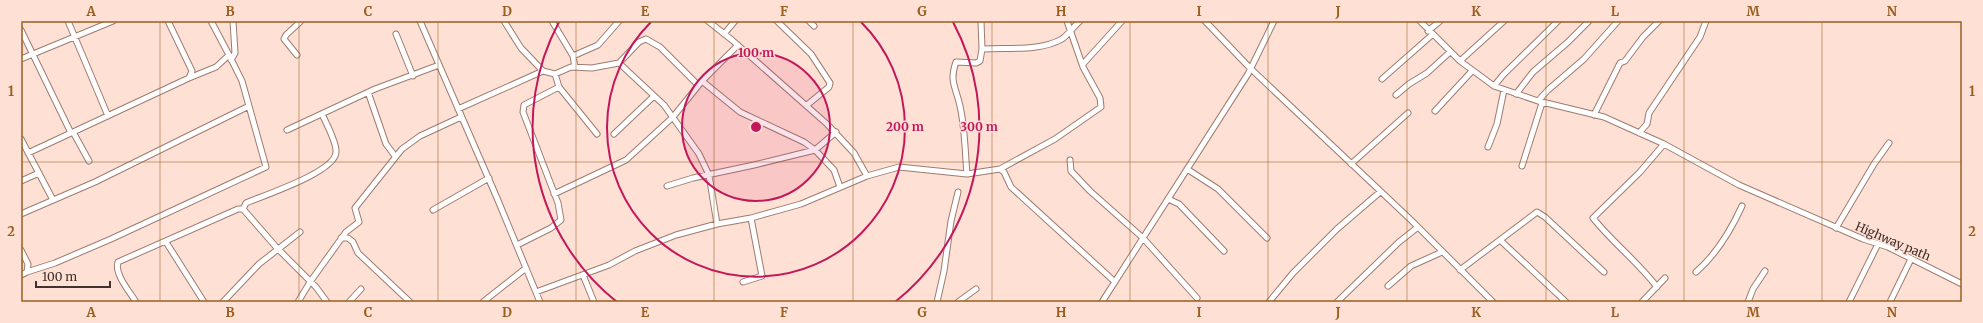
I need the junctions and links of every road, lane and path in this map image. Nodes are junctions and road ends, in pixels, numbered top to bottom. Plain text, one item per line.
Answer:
1 (68, 21) edge
2 (113, 21) edge
3 (168, 21) edge
4 (212, 21) edge
5 (233, 21) edge
6 (301, 21) edge
7 (420, 21) edge
8 (504, 21) edge
9 (552, 21) edge
10 (619, 21) edge
11 (708, 21) edge
12 (735, 21) edge
13 (777, 21) edge
14 (809, 21) edge
15 (981, 21) edge
16 (1067, 21) edge
17 (1080, 21) edge
18 (1122, 21) edge
19 (1205, 21) edge
20 (1274, 21) edge
21 (1420, 21) edge
22 (1440, 21) edge
23 (1504, 21) edge
24 (1558, 21) edge
25 (1589, 21) edge
26 (1618, 21) edge
27 (1659, 21) edge
28 (1706, 21) edge
29 (814, 26) dead end
30 (21, 30) edge
31 (1070, 30) junction
32 (1430, 33) junction
33 (396, 34) dead end
34 (724, 34) junction
35 (75, 38) junction
36 (738, 45) junction
37 (982, 48) junction
38 (1450, 52) junction
39 (33, 54) junction
40 (297, 55) dead end
41 (573, 56) junction
42 (230, 58) junction
43 (21, 59) edge
44 (1460, 61) junction
45 (619, 63) junction
46 (1083, 64) junction
47 (440, 65) junction
48 (575, 67) junction
49 (1250, 68) junction
50 (542, 71) junction
51 (1472, 71) junction
52 (555, 74) junction
53 (413, 76) junction
54 (190, 78) junction
55 (1382, 79) dead end
56 (700, 83) junction
57 (1494, 86) junction
58 (559, 87) junction
59 (1504, 90) junction
60 (368, 92) junction
61 (1516, 94) junction
62 (1396, 95) dead end
63 (654, 96) junction
64 (1540, 102) junction
65 (807, 104) junction
66 (249, 106) junction
67 (458, 109) junction
68 (1434, 111) dead end
69 (1408, 113) dead end
70 (322, 114) junction
71 (1594, 115) junction
72 (108, 116) junction
73 (461, 117) junction
74 (673, 117) junction
75 (287, 130) dead end
76 (72, 132) junction
77 (836, 132) junction
78 (1639, 133) junction
79 (597, 134) dead end
80 (614, 134) dead end
81 (21, 139) edge
82 (1890, 143) dead end
83 (1664, 144) junction
84 (1488, 147) dead end
85 (815, 150) junction
86 (28, 153) junction
87 (395, 156) junction
88 (1070, 160) dead end
89 (89, 161) dead end
90 (1350, 164) junction
91 (1522, 166) dead end
92 (1000, 169) junction
93 (1187, 169) junction
94 (40, 173) junction
95 (967, 174) junction
96 (709, 175) junction
97 (867, 176) junction
98 (488, 178) junction
99 (21, 181) edge
100 (667, 186) dead end
101 (840, 187) junction
102 (958, 192) dead end
103 (1380, 192) junction
104 (554, 194) junction
105 (1168, 199) junction
106 (53, 200) junction
107 (1742, 206) dead end
108 (243, 209) junction
109 (433, 210) dead end
110 (21, 214) edge
111 (751, 218) junction
112 (717, 224) junction
113 (1418, 227) junction
114 (1836, 228) junction
115 (300, 232) dead end
116 (341, 238) junction
117 (1143, 238) junction
118 (1267, 238) dead end
119 (1500, 240) junction
120 (166, 242) junction
121 (1878, 244) junction
122 (517, 245) junction
123 (277, 248) junction
124 (21, 250) edge
125 (1224, 251) dead end
126 (1442, 252) junction
127 (1911, 259) junction
128 (526, 268) junction
129 (1460, 270) junction
130 (1765, 271) dead end
131 (27, 272) junction
132 (1604, 272) dead end
133 (1696, 272) dead end
134 (583, 274) junction
135 (21, 275) edge
136 (1665, 278) dead end
137 (310, 282) junction
138 (743, 282) dead end
139 (1115, 282) junction
140 (1962, 284) edge
141 (1388, 286) dead end
142 (1657, 287) junction
143 (361, 289) dead end
144 (976, 289) dead end
145 (536, 292) junction
146 (1197, 298) dead end
147 (136, 302) edge
148 (204, 302) edge
149 (223, 302) edge
150 (298, 302) edge
151 (327, 302) edge
152 (349, 302) edge
153 (410, 302) edge
154 (483, 302) edge
155 (540, 302) edge
156 (594, 302) edge
157 (937, 302) edge
158 (958, 302) edge
159 (1102, 302) edge
160 (1269, 302) edge
161 (1337, 302) edge
162 (1493, 302) edge
163 (1566, 302) edge
164 (1642, 302) edge
165 (1748, 302) edge
166 (1849, 302) edge
167 (1890, 302) edge

1 - 35 street
2 - 35 street
3 - 54 street
4 - 42 street
5 - 42 street
6 - 40 street
7 - 47 street
8 - 50 street
9 - 41 street
10 - 41 street
11 - 34 street
12 - 34 street
13 - 65 street
14 - 29 street
15 - 37 street
16 - 31 street
17 - 31 street
18 - 46 street
19 - 49 street
20 - 49 street
21 - 32 street, Highway path
22 - 32 street
23 - 44 street
24 - 57 street
25 - 61 street
26 - 64 street
27 - 71 street
28 - 78 street
30 - 39 street
31 - 37 street
31 - 46 street
32 - 38 street, Highway path
32 - 55 street
33 - 53 street
34 - 36 street
35 - 39 street
35 - 72 street
36 - 56 street
36 - 65 street
37 - 95 street
38 - 44 street, Highway path
38 - 62 street
39 - 43 street
39 - 76 street
41 - 48 street
42 - 54 street
42 - 66 street
44 - 51 street, Highway path
45 - 48 street
45 - 56 street
45 - 63 street
46 - 92 street
47 - 53 street
47 - 67 street
48 - 52 street
49 - 90 street
49 - 93 street
50 - 52 street
50 - 67 street
51 - 57 street, Highway path
51 - 68 street
52 - 58 street
53 - 60 street
54 - 72 street
56 - 74 street
56 - 85 street
57 - 59 street, Highway path
58 - 79 street
58 - 104 street
59 - 61 street, Highway path
59 - 84 street
60 - 70 street
60 - 87 street
61 - 64 street, Highway path
63 - 74 street
63 - 80 street
64 - 71 street, Highway path
64 - 91 street
65 - 77 street
66 - 106 street
66 - 131 street
67 - 73 street
69 - 90 street
70 - 75 street
70 - 108 street
71 - 78 street, Highway path
72 - 76 street
73 - 87 street
73 - 98 street
74 - 96 street
74 - 104 street
76 - 86 street
76 - 89 street
77 - 85 street
77 - 97 street
78 - 83 street, Highway path
81 - 86 street
82 - 114 street
83 - 114 street, Highway path
83 - 142 street
85 - 96 street
85 - 101 street
86 - 94 street
87 - 116 street
88 - 117 street
90 - 103 street
92 - 95 street
92 - 139 street
93 - 105 street
93 - 118 street
94 - 99 street
94 - 106 street
95 - 97 street
96 - 100 street
96 - 112 street
97 - 101 street
98 - 109 street
98 - 122 street
101 - 111 street
102 - 157 street
103 - 113 street
103 - 160 street
104 - 122 street
105 - 117 street
105 - 125 street
106 - 110 street
107 - 133 street
108 - 120 street
108 - 123 street
111 - 112 street
111 - 138 street
112 - 134 street
113 - 126 street
113 - 161 street
114 - 121 street, Highway path
115 - 123 street
116 - 137 street
116 - 153 street
117 - 139 street
117 - 146 street
119 - 129 street
119 - 132 street
119 - 163 street
120 - 147 street
120 - 148 street
121 - 127 street, Highway path
121 - 166 street
122 - 128 street
123 - 137 street
123 - 149 street
124 - 131 street
126 - 129 street
126 - 141 street
127 - 140 street, Highway path
127 - 167 street
128 - 145 street
128 - 154 street
129 - 162 street
130 - 165 street
131 - 135 street
134 - 145 street
134 - 156 street
136 - 142 street
137 - 150 street
137 - 151 street
139 - 159 street
142 - 164 street
143 - 152 street
144 - 158 street
145 - 155 street

